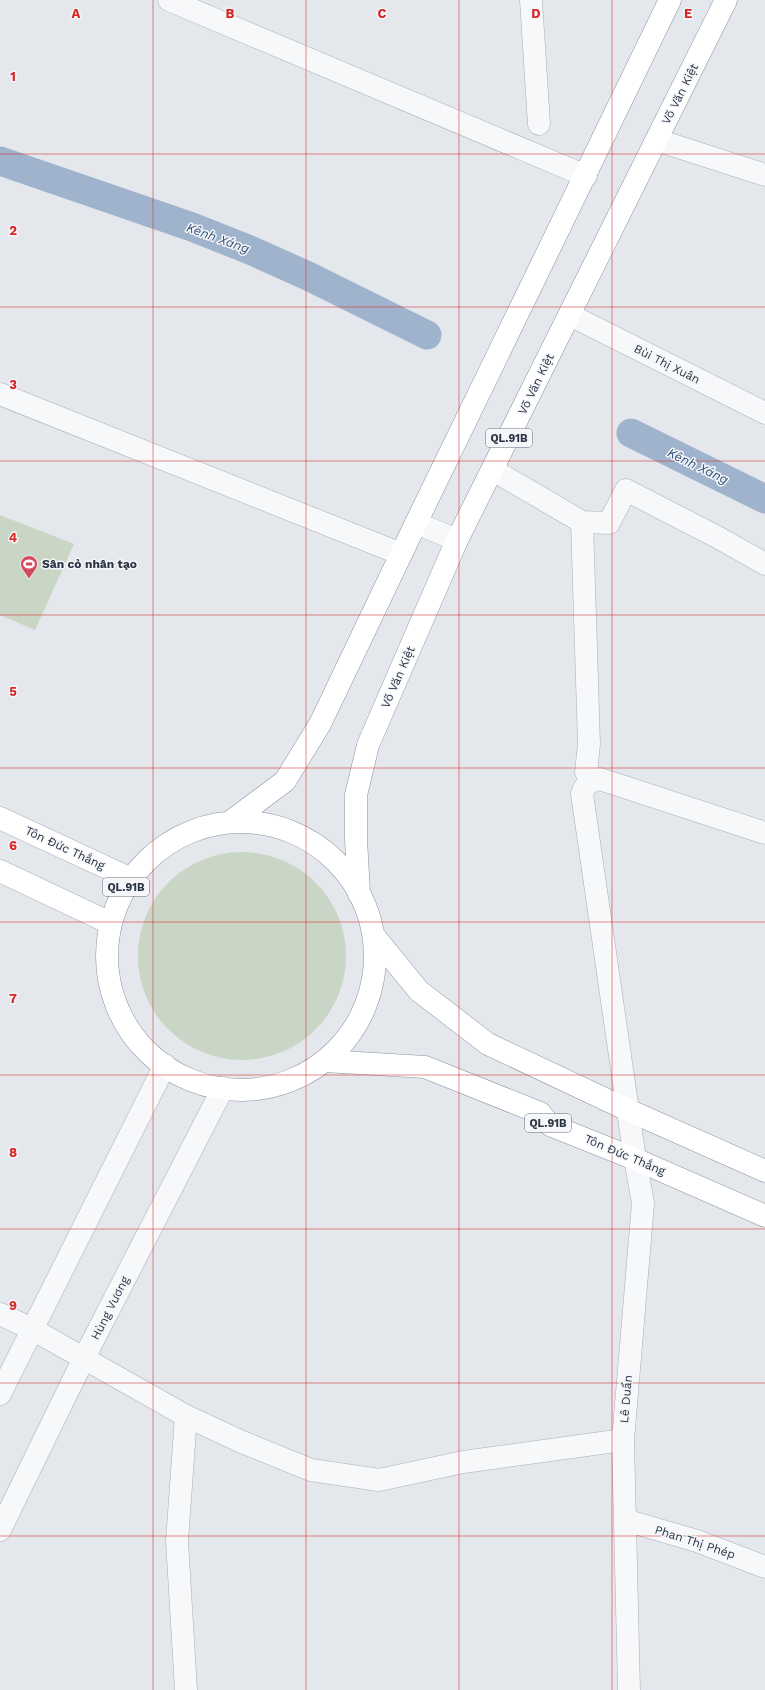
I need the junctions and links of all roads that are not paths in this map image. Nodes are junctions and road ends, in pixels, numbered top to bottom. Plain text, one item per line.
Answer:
1 (169, 0) edge
2 (531, 0) edge
3 (670, 0) edge
4 (726, 0) edge
5 (539, 124) dead end
6 (657, 140) junction
7 (765, 175) edge
8 (586, 176) junction
9 (570, 315) junction
10 (0, 394) edge
11 (765, 413) edge
12 (493, 470) junction
13 (582, 522) junction
14 (416, 524) junction
15 (457, 540) junction
16 (401, 554) junction
17 (765, 564) edge
18 (591, 781) junction
19 (0, 818) edge
20 (230, 822) junction
21 (765, 833) edge
22 (0, 871) edge
23 (131, 879) junction
24 (359, 894) junction
25 (110, 923) junction
26 (374, 936) junction
27 (325, 1061) junction
28 (164, 1065) junction
29 (223, 1088) junction
30 (628, 1110) junction
31 (635, 1158) junction
32 (765, 1171) edge
33 (765, 1216) edge
34 (0, 1314) edge
35 (32, 1329) junction
36 (84, 1358) junction
37 (0, 1394) edge
38 (186, 1416) junction
39 (623, 1440) junction
40 (625, 1520) junction
41 (0, 1530) edge
42 (765, 1567) edge
43 (186, 1690) edge
44 (629, 1690) edge

1 - 8 street
2 - 5 street
3 - 8 main road, QL.91B
4 - 6 main road, Võ Văn Kiệt / QL.91B
6 - 7 street
6 - 9 main road, Võ Văn Kiệt / QL.91B
8 - 14 main road, QL.91B
9 - 11 street, Bùi Thị Xuân
9 - 12 main road, Võ Văn Kiệt / QL.91B
10 - 16 street
12 - 13 street
12 - 15 main road, Võ Văn Kiệt / QL.91B
13 - 17 street
13 - 18 street
14 - 15 street
14 - 16 main road, QL.91B
15 - 24 main road, Võ Văn Kiệt / QL.91B
16 - 20 main road, QL.91B
18 - 21 street
18 - 30 street, Lê Duẩn
19 - 23 main road, Tôn Đức Thắng
20 - 23 main road, QL.91B
20 - 24 main road, QL.91B
22 - 25 main road
23 - 25 main road, QL.91B
24 - 26 main road, QL.91B
25 - 28 main road, QL.91B
26 - 27 main road, QL.91B
26 - 30 main road, QL.91B
27 - 29 main road, QL.91B
27 - 31 main road, Tôn Đức Thắng / QL.91B
28 - 29 main road, QL.91B
28 - 35 street
29 - 36 street, Hùng Vương
30 - 31 street, Lê Duẩn
30 - 32 main road, QL.91B
31 - 33 main road, Tôn Đức Thắng / QL.91B
31 - 39 street, Lê Duẩn
34 - 35 street
35 - 36 street
35 - 37 street
36 - 38 street
36 - 41 street, Hùng Vương
38 - 39 street
38 - 43 street
39 - 40 street, Lê Duẩn
40 - 42 street, Phan Thị Phép
40 - 44 street, Lê Duẩn

